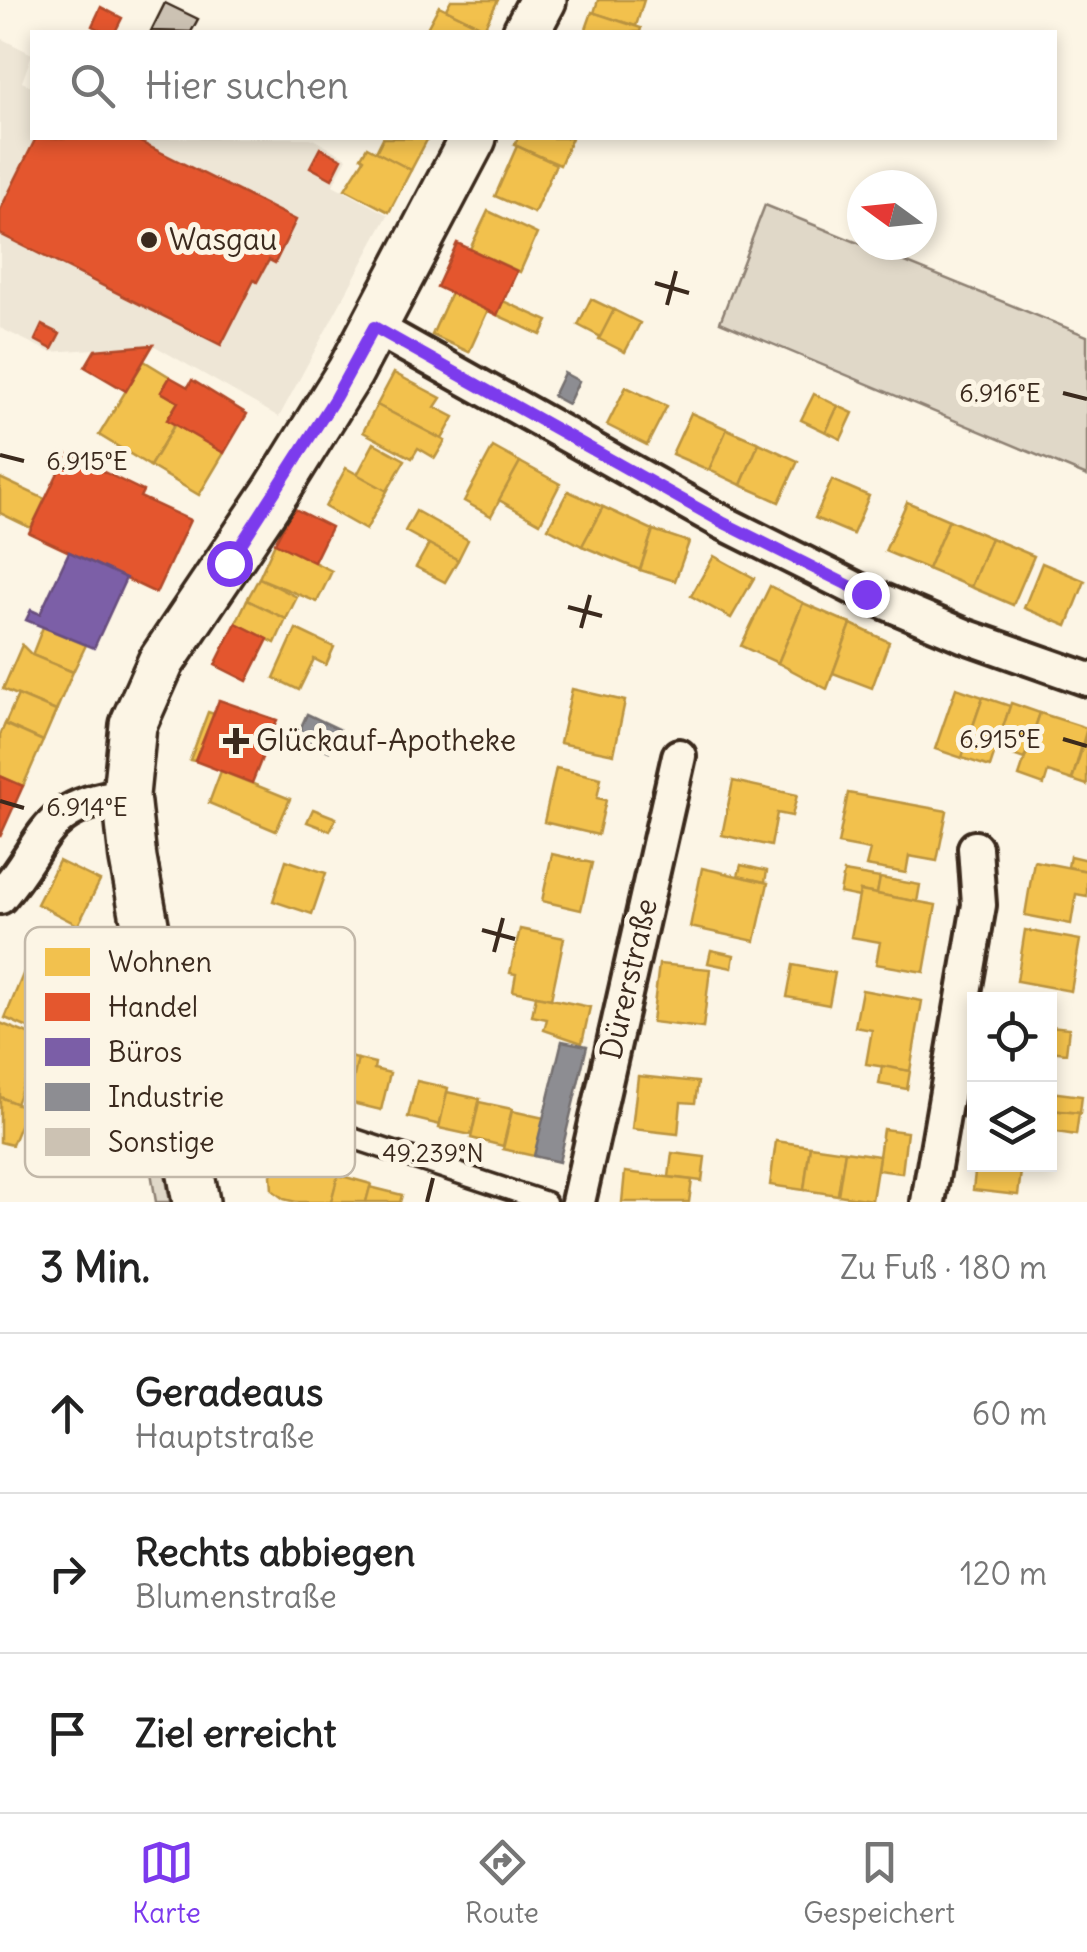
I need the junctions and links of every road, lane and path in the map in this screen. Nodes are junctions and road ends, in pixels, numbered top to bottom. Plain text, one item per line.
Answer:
1 (543, 0) edge
2 (527, 30) edge
3 (472, 140) edge
4 (374, 327) junction
5 (1087, 679) edge
6 (680, 756) dead end
7 (126, 795) junction
8 (975, 848) dead end
9 (0, 897) edge
10 (146, 927) edge
11 (355, 1139) edge
12 (191, 1177) edge
13 (196, 1202) edge
14 (546, 1202) edge
15 (578, 1202) edge
16 (928, 1202) edge

1 - 2 main road
3 - 4 main road
4 - 5 street
4 - 7 main road
6 - 15 street, Dürerstraße
7 - 9 street
7 - 10 main road
8 - 16 street
11 - 14 lane
12 - 13 main road

